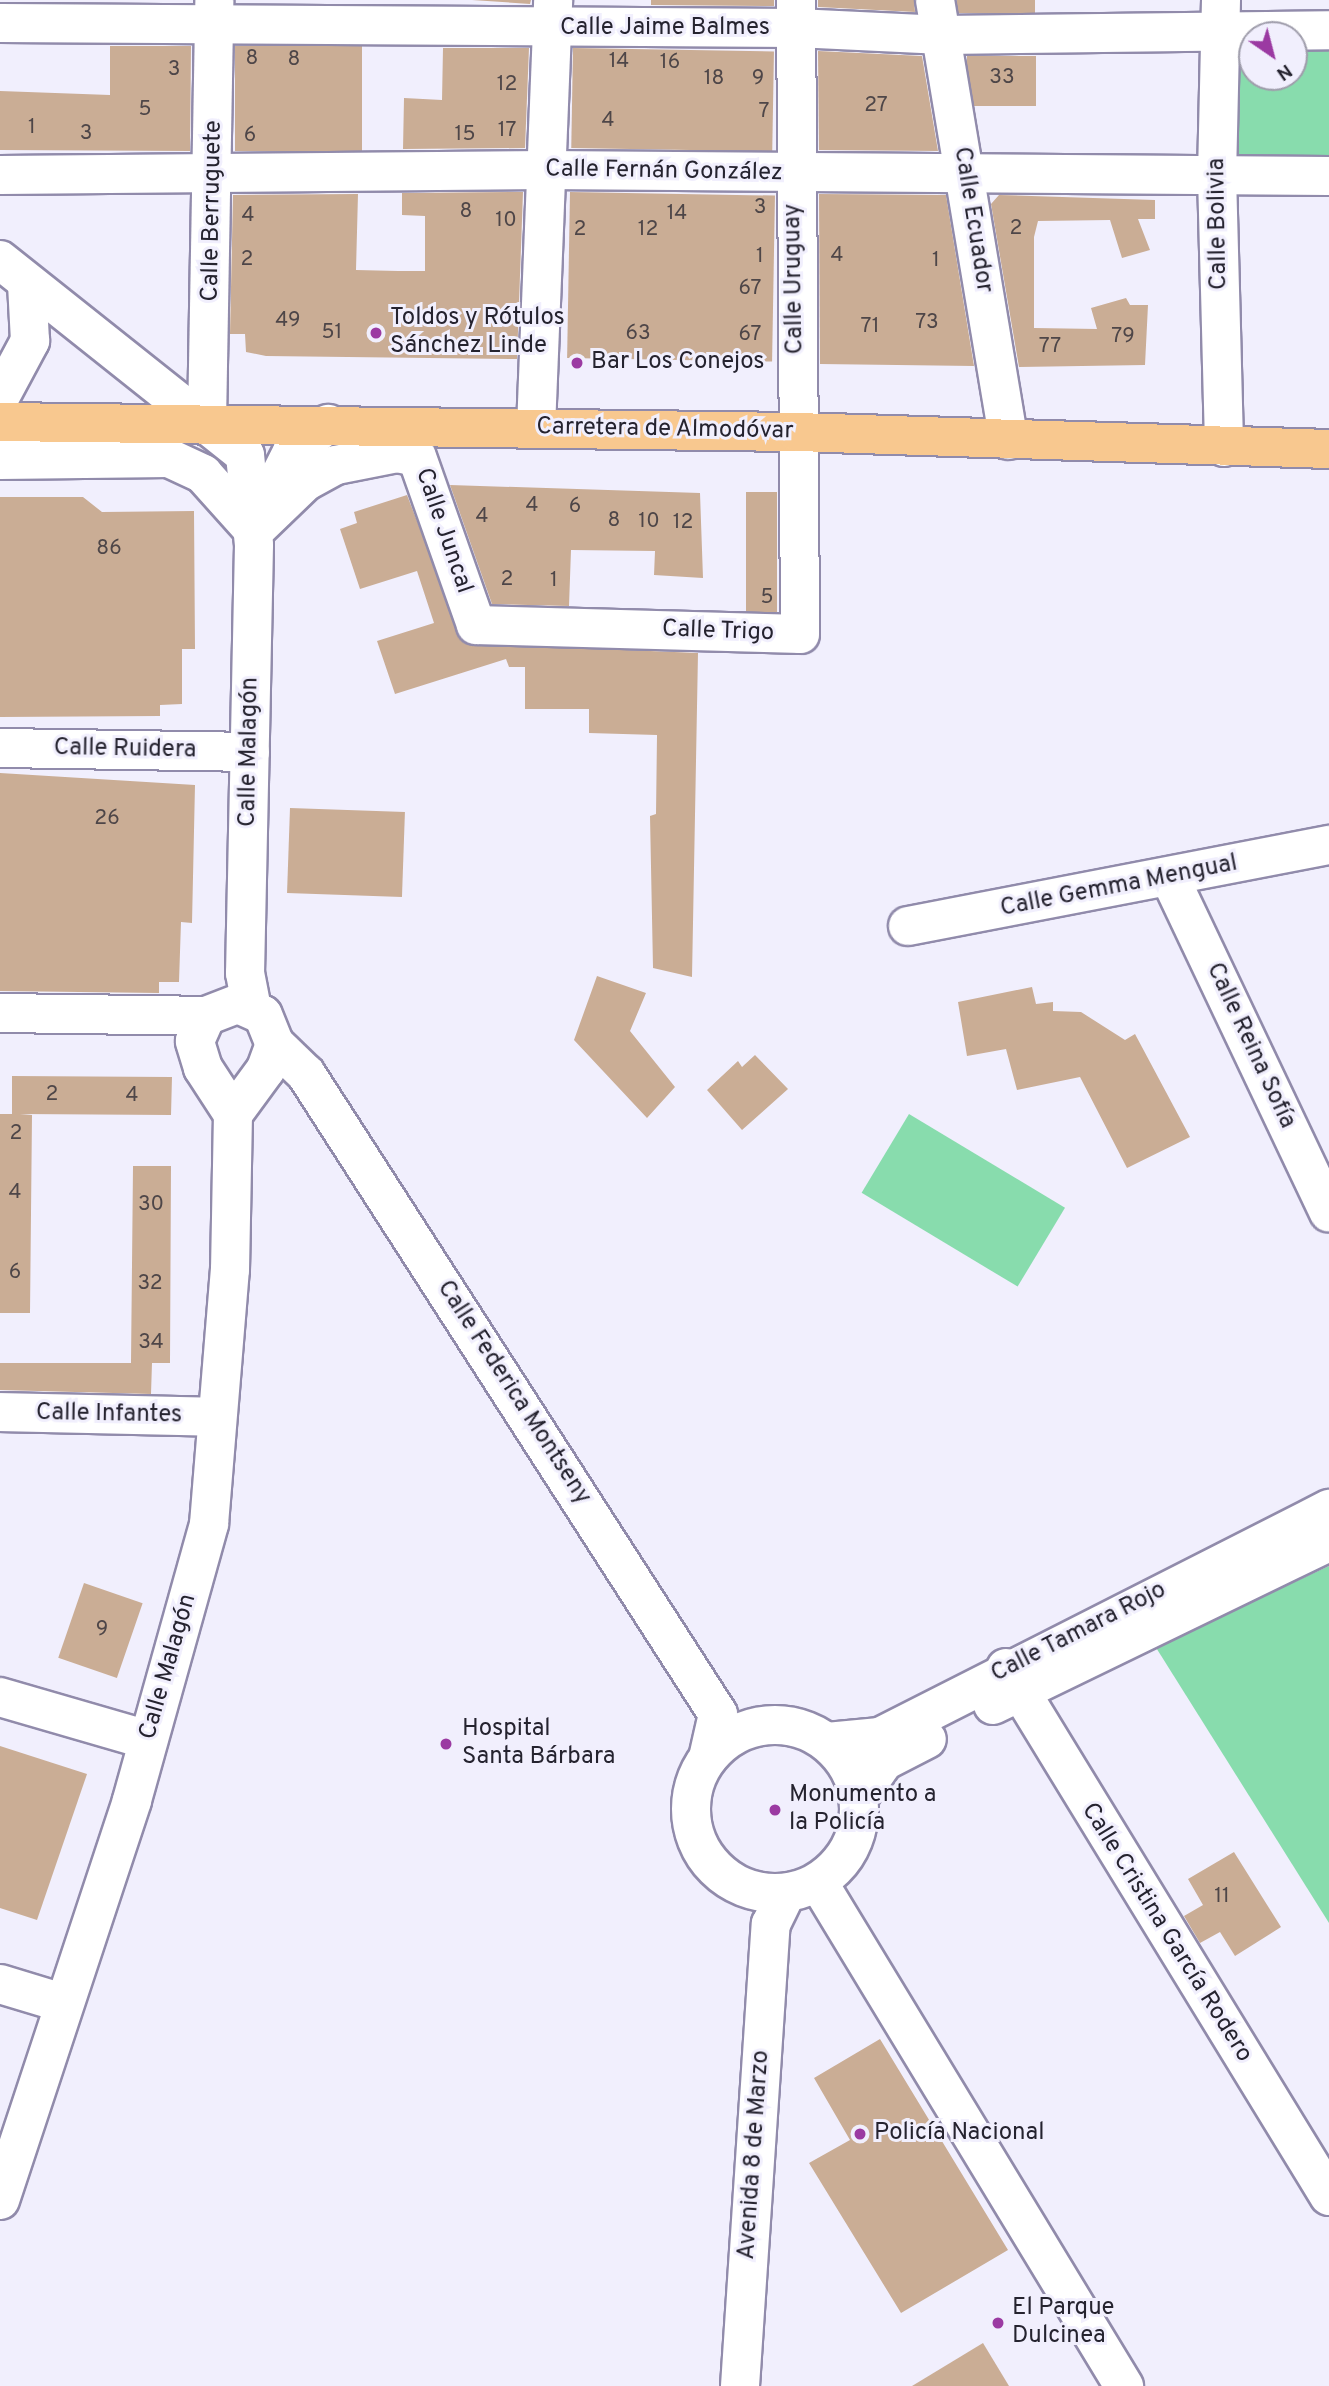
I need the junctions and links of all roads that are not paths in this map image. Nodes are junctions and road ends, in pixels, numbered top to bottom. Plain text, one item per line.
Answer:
1 (214, 13) edge
2 (796, 14) edge
3 (553, 15) edge
4 (1221, 16) edge
5 (939, 17) edge
6 (1105, 17) edge
7 (0, 23) edge
8 (1329, 30) edge
9 (216, 170) junction
10 (545, 170) junction
11 (794, 173) junction
12 (964, 174) junction
13 (0, 175) edge
14 (1217, 175) junction
15 (1329, 176) edge
16 (13, 271) edge
17 (0, 397) edge
18 (0, 422) edge
19 (207, 423) junction
20 (285, 423) junction
21 (328, 424) junction
22 (536, 428) junction
23 (797, 432) junction
24 (1009, 440) junction
25 (1224, 447) junction
26 (1329, 449) edge
27 (0, 460) edge
28 (254, 531) junction
29 (476, 625) joint
30 (0, 748) edge
31 (250, 752) junction
32 (1329, 845) edge
33 (1171, 880) junction
34 (908, 926) dead end
35 (224, 1009) junction
36 (0, 1013) edge
37 (265, 1064) junction
38 (213, 1077) junction
39 (233, 1114) junction
40 (1329, 1212) edge
41 (0, 1412) edge
42 (218, 1417) junction
43 (1329, 1509) edge
44 (1329, 1542) edge
45 (1012, 1681) junction
46 (0, 1697) edge
47 (718, 1714) junction
48 (764, 1725) junction
49 (148, 1740) junction
50 (827, 1742) junction
51 (708, 1758) junction
52 (859, 1797) junction
53 (782, 1898) junction
54 (0, 1984) edge
55 (64, 2003) junction
56 (1329, 2196) edge
57 (0, 2200) edge
58 (740, 2386) edge
59 (1124, 2386) edge

1 - 3 street, Calle Jaime Balmes
1 - 7 street, Calle Jaime Balmes
1 - 9 street, Calle Berruguete
2 - 3 street, Calle Jaime Balmes
2 - 5 street, Calle Jaime Balmes
2 - 11 street, Calle Uruguay
3 - 10 street
4 - 6 street, Calle Jaime Balmes
4 - 8 street, Calle Jaime Balmes
4 - 14 street, Calle Bolivia
5 - 6 street, Calle Jaime Balmes
5 - 12 street, Calle Ecuador
9 - 10 street, Calle Fernán González
9 - 13 street, Calle Fernán González
9 - 19 street, Calle Berruguete
10 - 11 street, Calle Fernán González
10 - 22 street
11 - 12 street, Calle Fernán González
11 - 23 street, Calle Uruguay
12 - 14 street, Calle Fernán González
12 - 24 street, Calle Ecuador
14 - 15 street, Calle Fernán González
14 - 25 street, Calle Bolivia
16 - 17 street
16 - 19 street, Calle Malagón
18 - 19 main road, Carretera de Almodóvar
19 - 20 main road, Carretera de Almodóvar
19 - 28 street, Calle Malagón
20 - 21 main road, Carretera de Almodóvar
20 - 28 street, Calle Malagón
21 - 22 main road, Carretera de Almodóvar
21 - 28 street, Calle Malagón
22 - 23 main road, Carretera de Almodóvar
23 - 24 main road, Carretera de Almodóvar
23 - 29 street, Calle Trigo
24 - 25 main road, Carretera de Almodóvar
25 - 26 main road, Carretera de Almodóvar
27 - 28 street
28 - 29 street, Calle Juncal
28 - 31 street, Calle Malagón
30 - 31 street, Calle Ruidera
31 - 35 street, Calle Malagón
32 - 33 street, Calle Gemma Mengual
33 - 34 street, Calle Gemma Mengual
33 - 40 street, Calle Reina Sofía
35 - 36 street
35 - 37 street
35 - 38 street, Calle Malagón
37 - 38 street
37 - 39 street
37 - 47 street, Calle Federica Montseny
38 - 39 street, Calle Malagón
39 - 42 street, Calle Malagón
41 - 42 street, Calle Infantes
42 - 49 street, Calle Malagón
43 - 45 street, Calle Tamara Rojo
44 - 45 street, Calle Tamara Rojo
45 - 50 street, Calle Tamara Rojo
45 - 52 street, Calle Tamara Rojo
45 - 56 street, Calle Cristina García Rodero
46 - 49 street
47 - 48 street
47 - 51 street
48 - 50 street
48 - 51 street
49 - 55 street, Calle Malagón
50 - 52 street
51 - 53 street
52 - 53 street
53 - 58 street, Avenida 8 de Marzo
53 - 59 street
54 - 55 street
55 - 57 street, Calle Malagón

